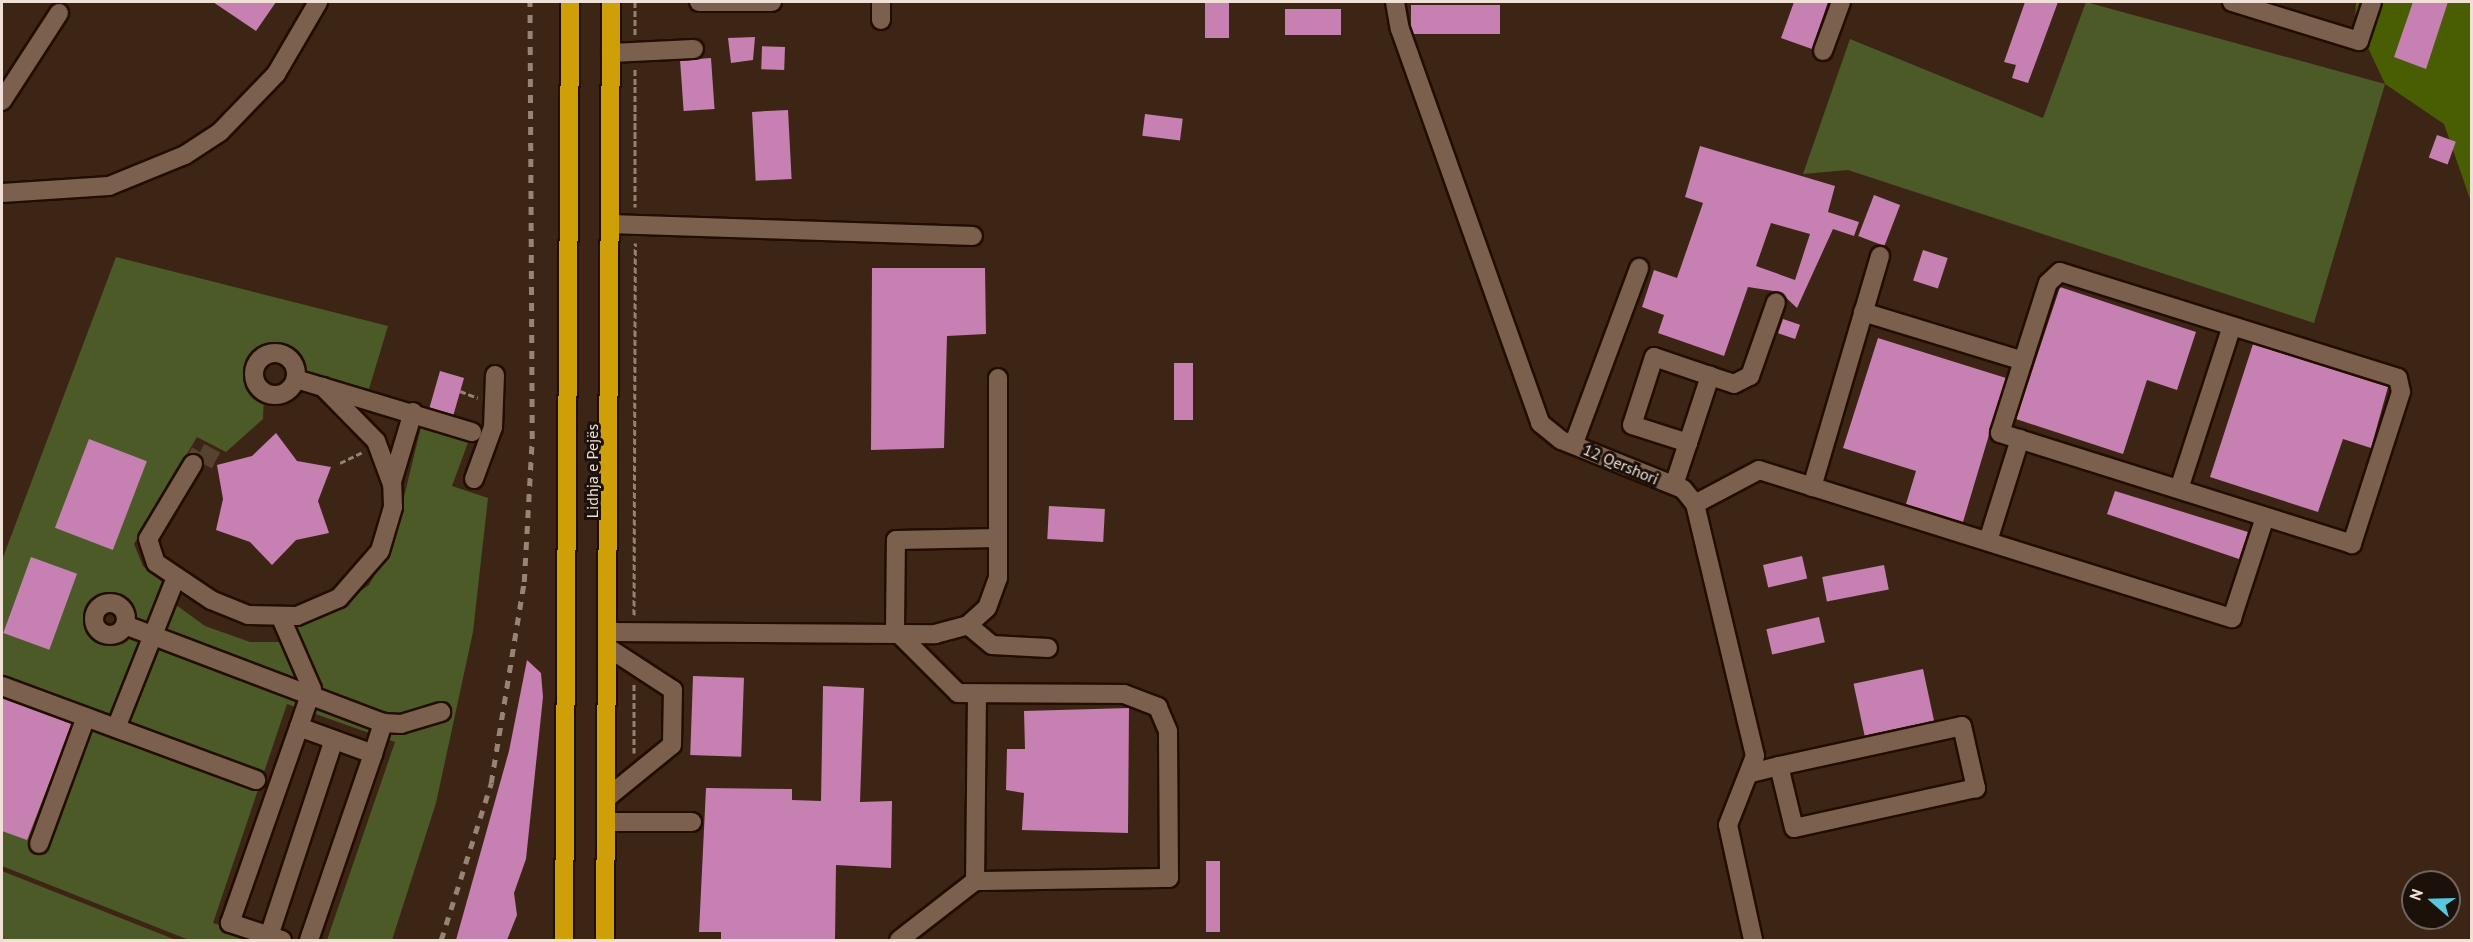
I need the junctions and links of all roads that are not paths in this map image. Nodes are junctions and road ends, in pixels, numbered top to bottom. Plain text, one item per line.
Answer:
1 (318, 2) edge
2 (570, 2) edge
3 (611, 2) edge
4 (699, 2) edge
5 (772, 2) edge
6 (881, 2) edge
7 (1395, 2) edge
8 (1841, 2) edge
9 (2232, 2) edge
10 (2372, 2) edge
11 (59, 13) dead end
12 (881, 20) dead end
13 (694, 49) dead end
14 (1823, 51) dead end
15 (611, 53) junction
16 (2, 101) edge
17 (2, 193) edge
18 (611, 224) junction
19 (973, 236) dead end
20 (1880, 256) dead end
21 (1639, 268) dead end
22 (1776, 302) dead end
23 (1863, 312) junction
24 (2232, 326) junction
25 (2023, 361) junction
26 (495, 375) dead end
27 (1710, 376) junction
28 (999, 378) dead end
29 (296, 379) dead end
30 (323, 387) junction
31 (413, 412) junction
32 (472, 432) dead end
33 (2020, 439) junction
34 (1574, 443) junction
35 (1688, 443) junction
36 (193, 464) dead end
37 (474, 479) dead end
38 (392, 484) junction
39 (1674, 485) junction
40 (1812, 487) junction
41 (2179, 489) junction
42 (1695, 504) junction
43 (2265, 517) junction
44 (998, 538) junction
45 (1988, 541) junction
46 (176, 577) junction
47 (281, 618) junction
48 (125, 625) dead end
49 (968, 625) junction
50 (895, 630) junction
51 (150, 635) junction
52 (610, 641) junction
53 (1048, 648) dead end
54 (2, 686) edge
55 (958, 693) junction
56 (977, 694) junction
57 (310, 695) junction
58 (441, 712) dead end
59 (977, 713) junction
60 (86, 717) junction
61 (383, 723) junction
62 (299, 727) junction
63 (116, 728) junction
64 (334, 740) junction
65 (373, 754) junction
66 (1779, 766) junction
67 (1751, 773) junction
68 (256, 780) dead end
69 (608, 797) junction
70 (607, 822) junction
71 (692, 822) dead end
72 (39, 844) dead end
73 (975, 881) junction
74 (276, 938) edge
75 (309, 940) edge
76 (564, 940) edge
77 (605, 940) edge
78 (899, 940) edge
79 (1753, 940) edge

1 - 17 street
2 - 76 highway, Lidhja e Pejës
3 - 15 highway, Lidhja e Pejës
4 - 5 street
6 - 12 street
7 - 34 street, 12 Qershori
8 - 14 street
9 - 10 street
11 - 16 street
13 - 15 street
15 - 18 highway, Lidhja e Pejës
18 - 19 street
18 - 52 highway, Lidhja e Pejës
20 - 23 street
21 - 34 street
22 - 27 street
23 - 25 street
23 - 40 street
24 - 25 street
24 - 41 street
24 - 43 street
25 - 33 street
26 - 37 street
27 - 35 street
27 - 35 street
28 - 44 street
29 - 30 street
30 - 31 street
30 - 38 street
31 - 32 street
31 - 38 street
33 - 41 street
33 - 45 street
34 - 39 street, 12 Qershori
35 - 39 street
36 - 46 street
38 - 47 street
39 - 42 street, 12 Qershori
40 - 42 street
40 - 45 street
41 - 43 street
42 - 67 street
43 - 45 street
44 - 49 street
44 - 50 street
46 - 47 street
46 - 51 street
47 - 57 street
48 - 51 street
49 - 50 street
49 - 53 street
50 - 52 street
50 - 55 street
51 - 57 street
51 - 63 street
52 - 69 highway, Lidhja e Pejës
52 - 69 street
54 - 60 street
55 - 56 street
55 - 59 street
56 - 59 street
56 - 73 street
57 - 61 street
57 - 62 street
58 - 61 street
59 - 73 street
60 - 63 street
60 - 72 street
61 - 65 street
62 - 64 street
62 - 74 street
63 - 68 street
64 - 65 street
64 - 74 street
65 - 75 street
66 - 66 street
66 - 67 street
67 - 79 street
69 - 70 highway, Lidhja e Pejës
70 - 71 street
70 - 77 highway, Lidhja e Pejës
73 - 78 street

